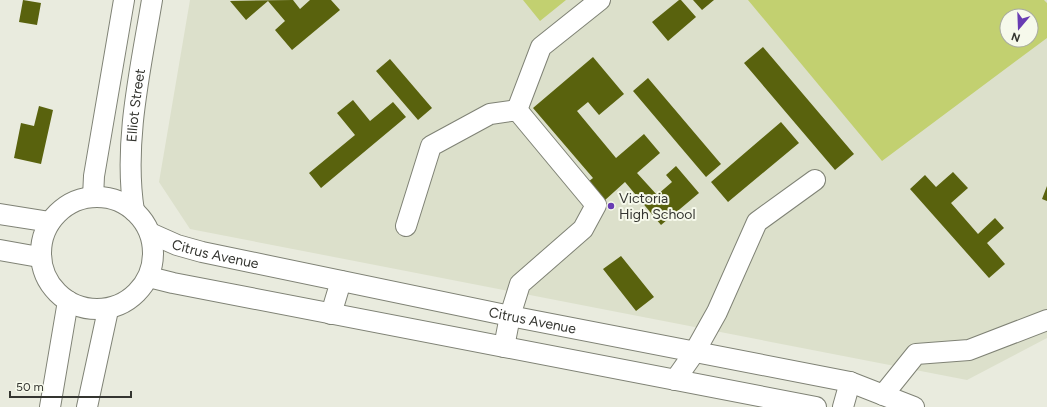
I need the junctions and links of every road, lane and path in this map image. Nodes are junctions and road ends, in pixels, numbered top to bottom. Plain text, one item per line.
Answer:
1 (124, 0) edge
2 (152, 0) edge
3 (600, 0) edge
4 (517, 110) junction
5 (815, 180) dead end
6 (93, 197) junction
7 (134, 211) junction
8 (0, 214) edge
9 (50, 222) junction
10 (406, 226) dead end
11 (150, 233) junction
12 (0, 250) edge
13 (39, 257) junction
14 (149, 277) junction
15 (341, 281) junction
16 (68, 301) junction
17 (108, 310) junction
18 (331, 314) junction
19 (510, 316) junction
20 (1047, 320) edge
21 (504, 347) junction
22 (694, 353) junction
23 (675, 380) junction
24 (850, 382) junction
25 (883, 395) junction
26 (50, 407) edge
27 (87, 407) edge
28 (816, 407) edge
29 (843, 407) edge
30 (914, 407) edge

1 - 6 street, Elliot Street
2 - 7 street, Elliot Street
3 - 4 street
4 - 10 street
4 - 19 street
5 - 22 street
6 - 7 street
6 - 9 street
7 - 11 street
8 - 9 street
9 - 13 street
11 - 14 street
11 - 15 street, Citrus Avenue
12 - 13 street
13 - 16 street
14 - 17 street
14 - 18 street
15 - 18 street
15 - 19 street, Citrus Avenue
16 - 17 street
16 - 26 street
17 - 27 street
18 - 21 street
19 - 21 street
19 - 22 street, Citrus Avenue
20 - 25 street
21 - 23 street
22 - 23 street
22 - 24 street, Citrus Avenue
23 - 28 street
24 - 25 street, Citrus Avenue
24 - 29 street
25 - 30 street, Citrus Avenue

